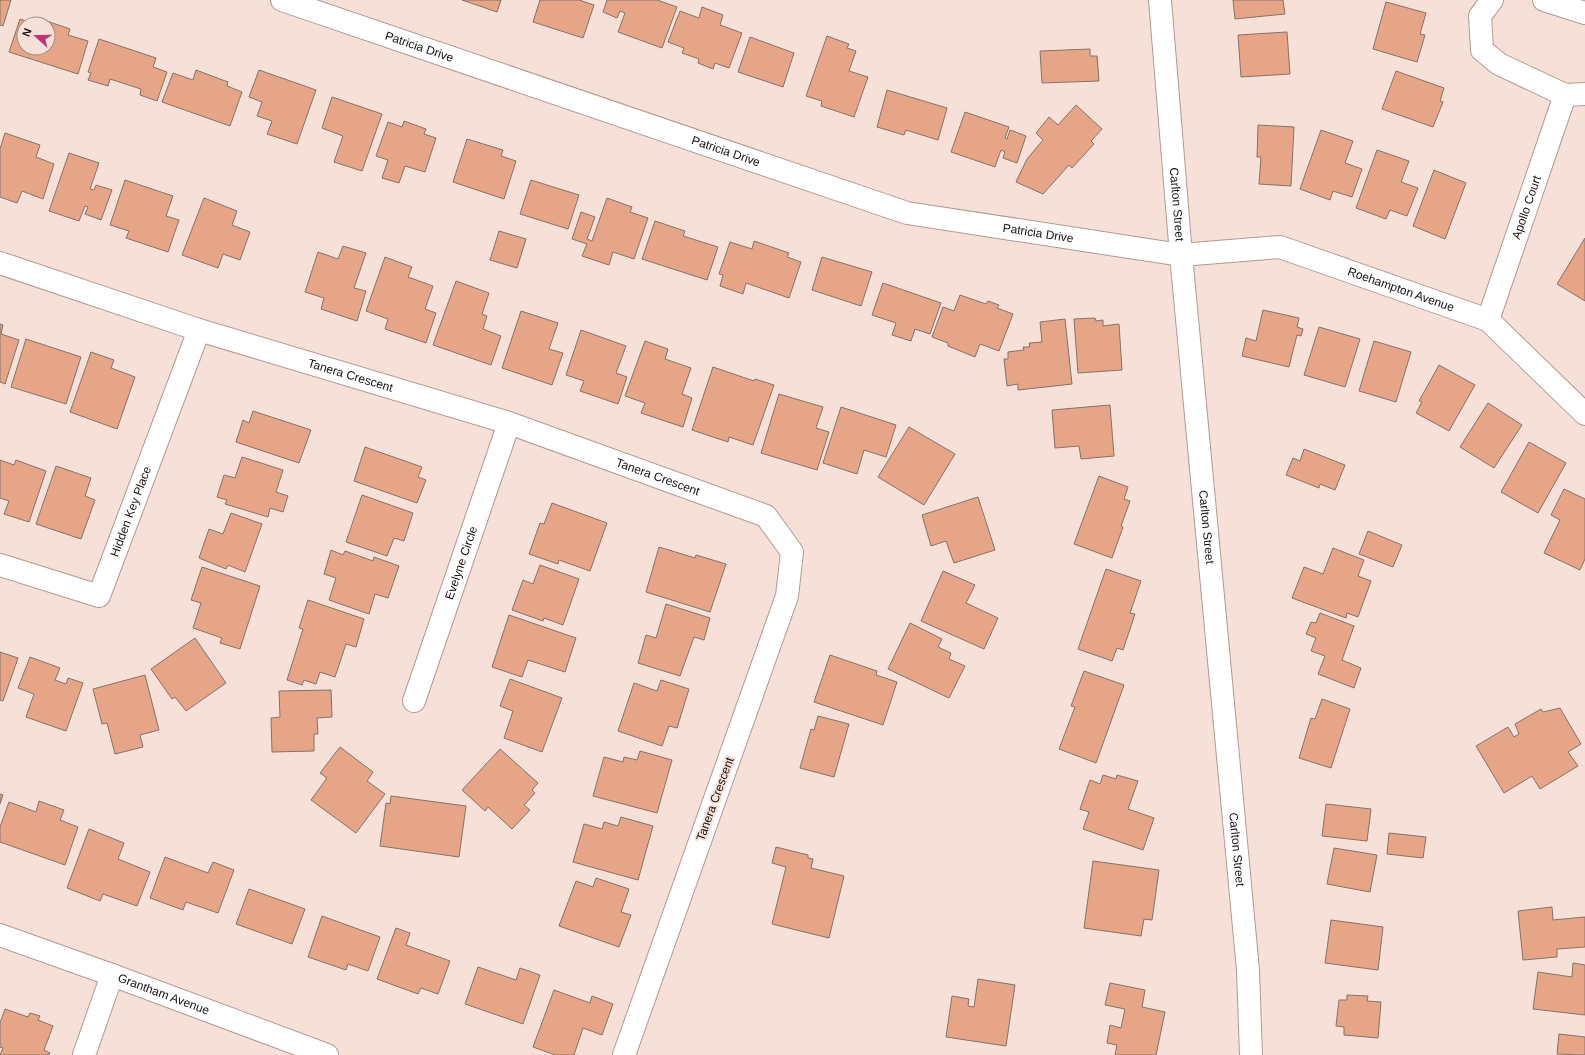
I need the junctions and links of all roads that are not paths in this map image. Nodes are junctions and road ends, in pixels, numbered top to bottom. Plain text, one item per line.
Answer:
1 (282, 0) edge
2 (1160, 0) edge
3 (1492, 0) edge
4 (1544, 0) edge
5 (1585, 13) edge
6 (1575, 94) edge
7 (1181, 255) junction
8 (0, 263) edge
9 (1488, 320) junction
10 (199, 330) junction
11 (1585, 414) edge
12 (509, 424) junction
13 (0, 565) edge
14 (414, 702) dead end
15 (0, 935) edge
16 (112, 975) junction
17 (84, 1055) edge
18 (327, 1055) edge
19 (624, 1055) edge
20 (1251, 1055) edge

1 - 7 street, Patricia Drive
2 - 7 street, Carlton Street
3 - 6 street, Apollo Court
4 - 5 street
6 - 9 street, Apollo Court
7 - 9 street, Roehampton Avenue
7 - 20 street, Carlton Street
8 - 10 street, Tanera Crescent
9 - 11 street, Roehampton Avenue
10 - 12 street, Tanera Crescent
10 - 13 street, Hidden Key Place
12 - 14 street, Evelyne Circle
12 - 19 street, Tanera Crescent
15 - 16 street, Grantham Avenue
16 - 17 street
16 - 18 street, Grantham Avenue

